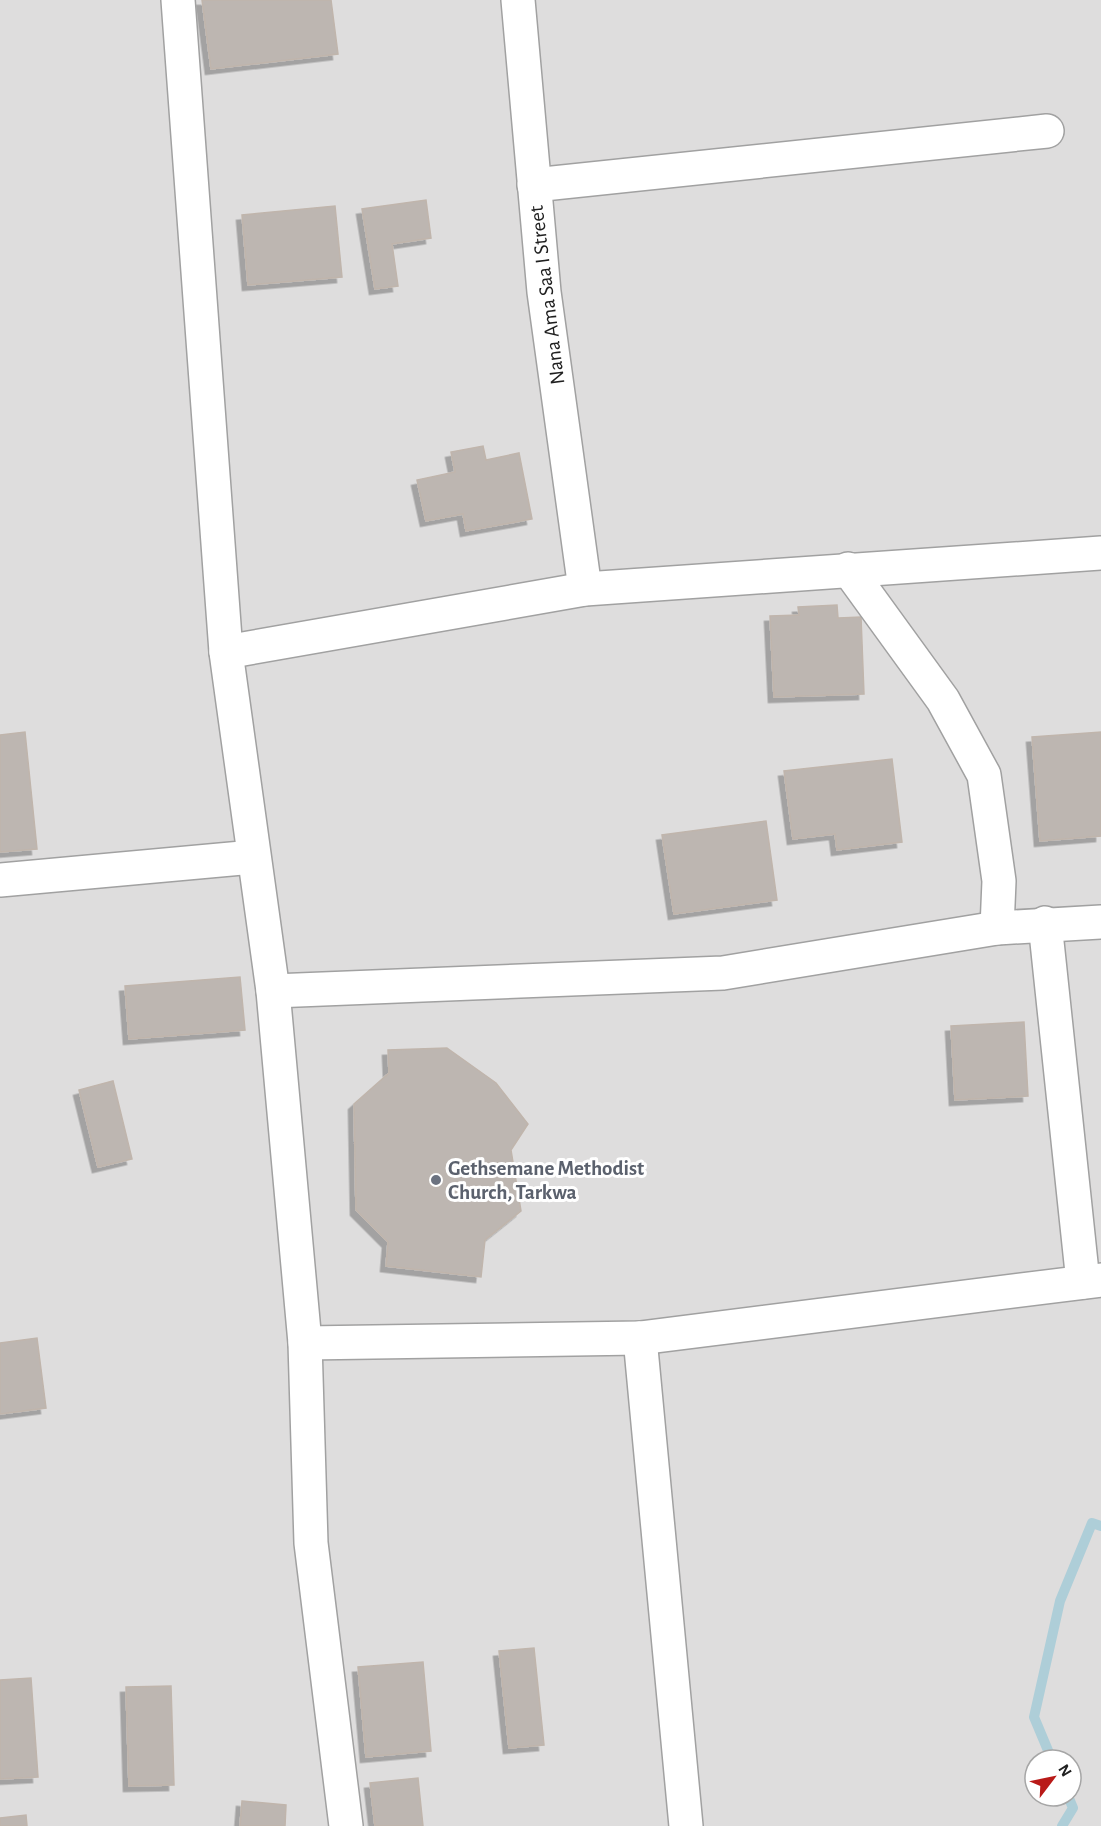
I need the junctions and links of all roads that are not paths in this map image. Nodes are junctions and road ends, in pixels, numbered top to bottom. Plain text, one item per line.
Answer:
1 (178, 0) edge
2 (518, 0) edge
3 (1047, 131) dead end
4 (534, 185) junction
5 (1101, 553) edge
6 (848, 569) junction
7 (585, 589) junction
8 (226, 652) junction
9 (254, 857) junction
10 (0, 880) edge
11 (1101, 921) edge
12 (1045, 923) junction
13 (997, 928) junction
14 (273, 992) junction
15 (1092, 1281) edge
16 (640, 1338) junction
17 (305, 1343) junction
18 (346, 1826) edge
19 (686, 1826) edge

1 - 8 street
2 - 4 street, Nana Ama Saa I Street
3 - 4 street
4 - 7 street, Nana Ama Saa I Street
5 - 6 street
6 - 7 street
6 - 13 street
7 - 8 street
8 - 9 street
9 - 10 street
9 - 14 street
11 - 12 street
12 - 13 street
12 - 15 street
13 - 14 street
14 - 17 street
15 - 16 street
16 - 17 street
16 - 19 street
17 - 18 street

